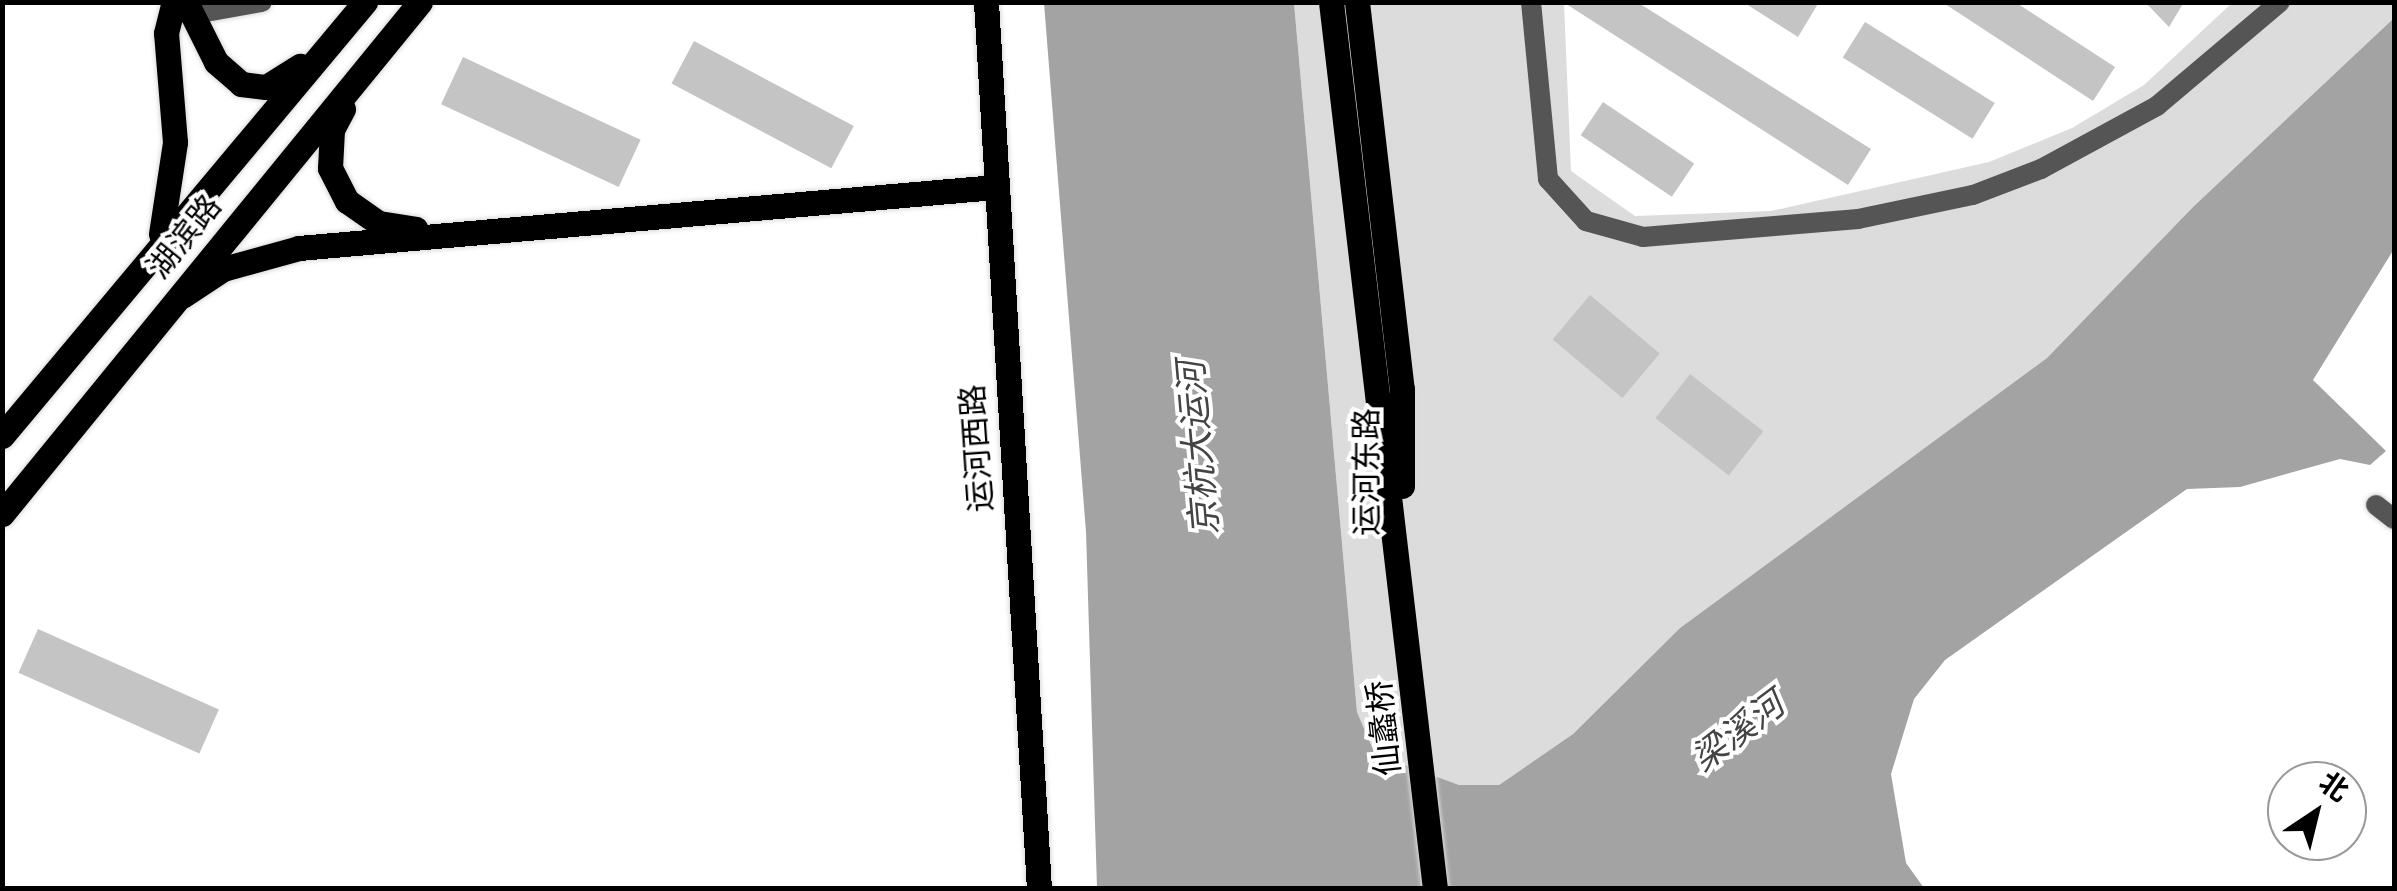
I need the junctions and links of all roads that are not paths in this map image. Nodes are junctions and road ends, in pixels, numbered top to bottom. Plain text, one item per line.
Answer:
1 (262, 2) edge
2 (365, 2) edge
3 (420, 2) edge
4 (986, 2) edge
5 (1332, 2) edge
6 (1357, 2) edge
7 (1531, 2) edge
8 (2280, 2) edge
9 (183, 7) edge
10 (344, 26) junction
11 (362, 73) junction
12 (995, 187) junction
13 (426, 231) junction
14 (155, 251) junction
15 (182, 296) junction
16 (5, 427) edge
17 (2376, 505) dead end
18 (2, 514) edge
19 (2394, 519) edge
20 (1402, 561) junction
21 (1039, 888) edge
22 (1434, 888) edge

1 - 9 street
2 - 10 main road, 湖滨路
3 - 11 main road, 湖滨路
4 - 12 main road, 运河西路
5 - 20 main road, 运河东路
6 - 20 main road, 运河东路
7 - 8 street
9 - 10 main road
9 - 14 main road
10 - 14 main road, 湖滨路
11 - 13 main road
11 - 15 main road, 湖滨路
12 - 13 main road
12 - 21 main road, 运河西路
13 - 15 main road
14 - 16 main road, 湖滨路
15 - 18 main road, 湖滨路
17 - 19 street
20 - 22 main road, 仙蠡桥

